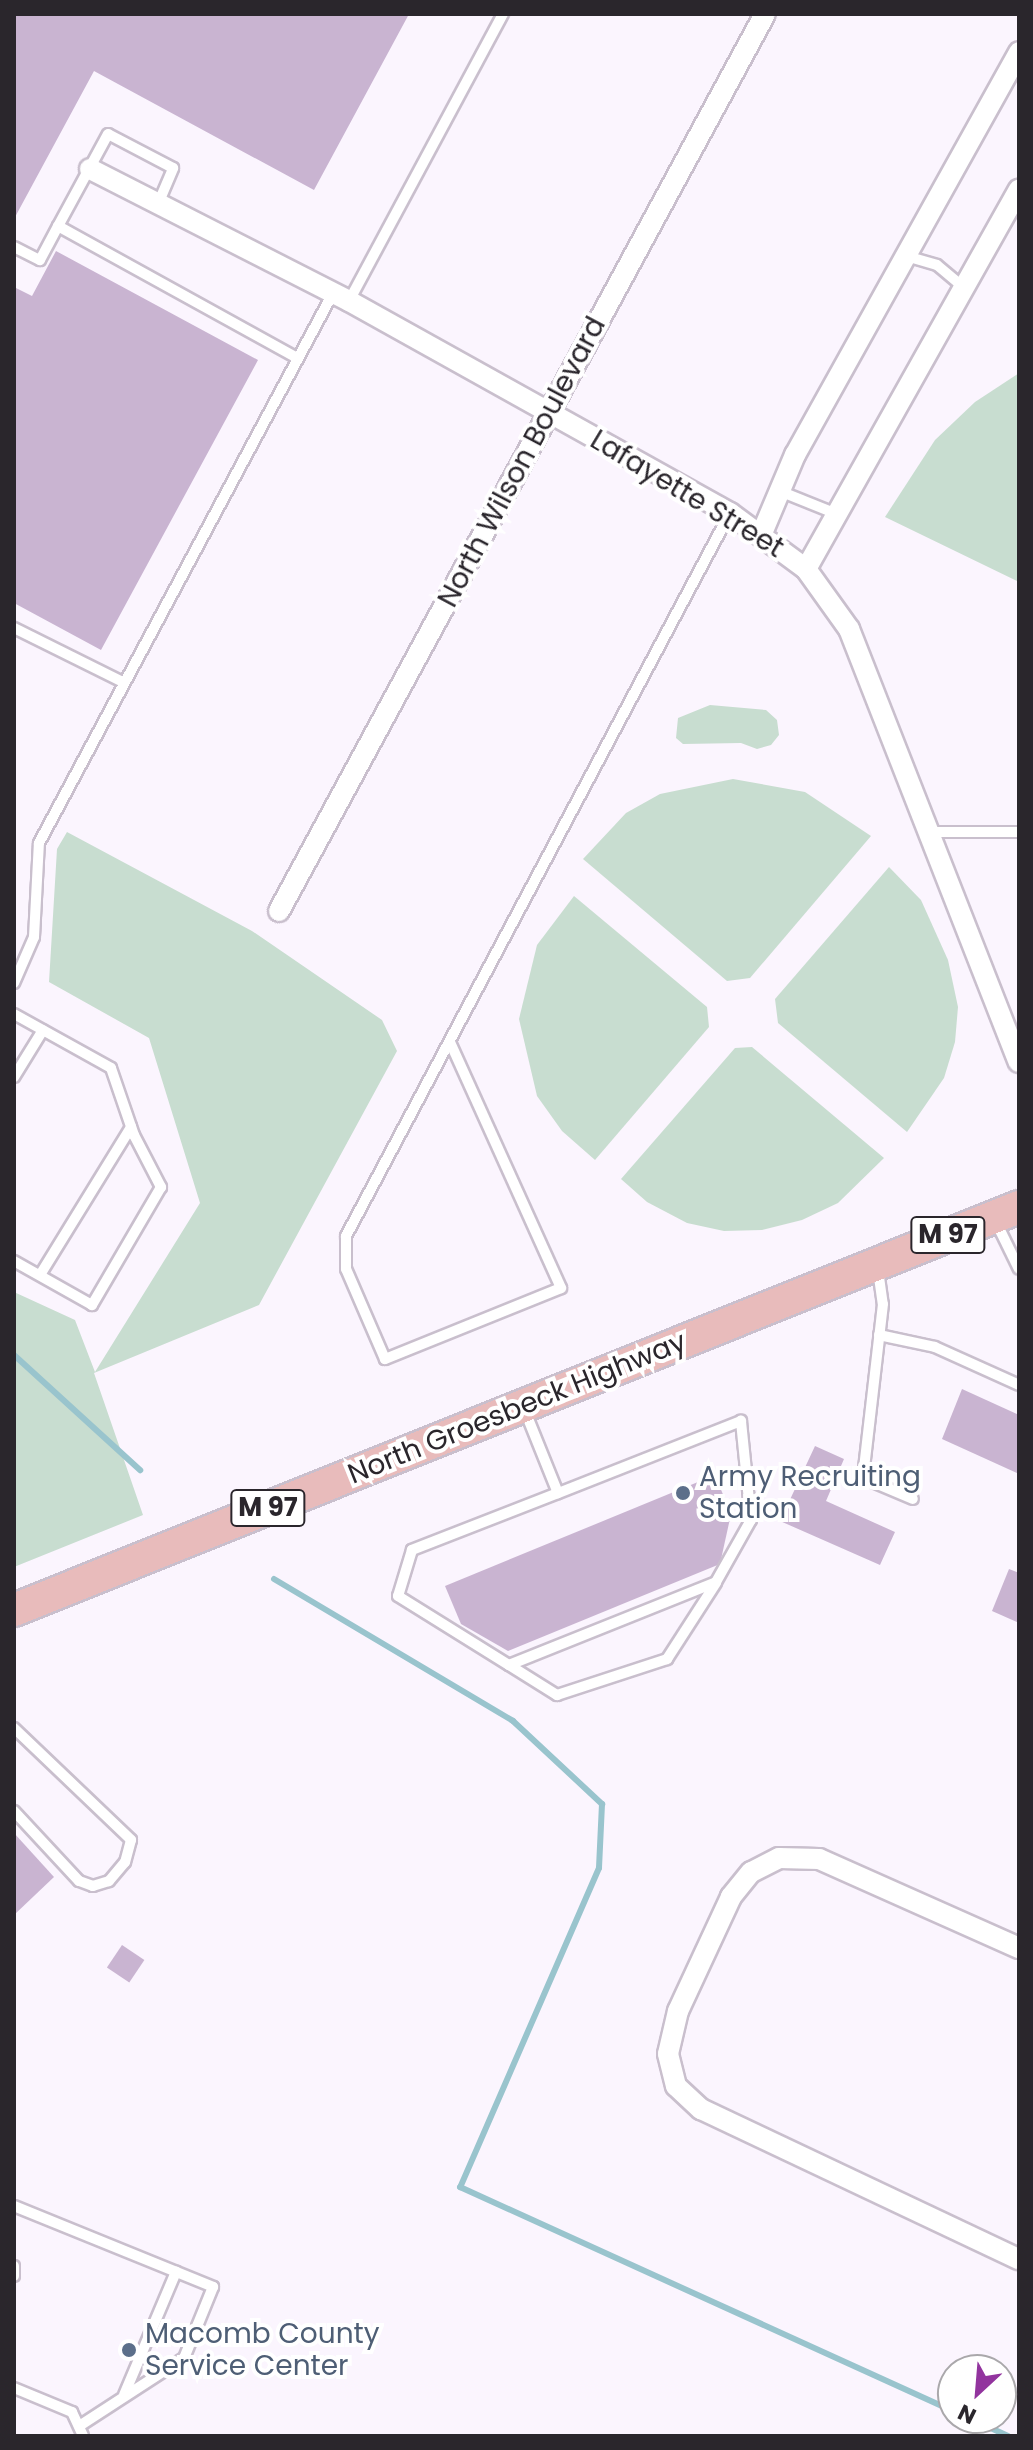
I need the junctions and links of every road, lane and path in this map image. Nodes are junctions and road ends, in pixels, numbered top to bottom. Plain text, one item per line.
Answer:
1 (503, 14) edge
2 (765, 14) edge
3 (1019, 52) edge
4 (90, 169) junction
5 (1019, 190) edge
6 (158, 204) junction
7 (58, 226) junction
8 (14, 247) edge
9 (906, 256) junction
10 (964, 288) junction
11 (341, 297) junction
12 (297, 358) junction
13 (548, 413) junction
14 (782, 492) junction
15 (730, 513) junction
16 (837, 514) junction
17 (762, 533) junction
18 (806, 569) junction
19 (14, 628) edge
20 (121, 681) junction
21 (927, 832) junction
22 (1019, 832) edge
23 (279, 911) dead end
24 (14, 982) edge
25 (14, 1014) edge
26 (1011, 1022) edge
27 (43, 1030) junction
28 (450, 1042) junction
29 (1019, 1062) edge
30 (14, 1077) edge
31 (131, 1127) junction
32 (1006, 1212) edge
33 (14, 1261) edge
34 (877, 1264) junction
35 (1019, 1269) edge
36 (40, 1275) junction
37 (879, 1335) junction
38 (1019, 1385) edge
39 (523, 1406) junction
40 (558, 1493) junction
41 (913, 1499) dead end
42 (716, 1582) junction
43 (14, 1610) edge
44 (509, 1665) junction
45 (14, 1728) edge
46 (14, 1811) edge
47 (1019, 1948) edge
48 (14, 2206) edge
49 (1019, 2259) edge
50 (14, 2266) edge
51 (176, 2272) junction
52 (14, 2276) edge
53 (14, 2388) edge
54 (123, 2397) junction
55 (82, 2430) edge

1 - 11 lane
2 - 13 street, North Wilson Boulevard
3 - 9 street
4 - 6 street, Lafayette Street
4 - 6 lane
4 - 7 lane
5 - 10 street
6 - 11 street, Lafayette Street
7 - 8 lane
7 - 12 lane
9 - 10 lane
9 - 14 street
10 - 16 street
11 - 12 lane
11 - 13 street, Lafayette Street
12 - 20 lane
13 - 15 street, Lafayette Street
13 - 23 street, North Wilson Boulevard
14 - 16 lane
14 - 17 street
15 - 17 street, Lafayette Street
15 - 28 lane
16 - 18 street
17 - 18 street, Lafayette Street
18 - 21 street, Lafayette Street
19 - 20 lane
20 - 24 lane
21 - 22 lane
21 - 26 street, Lafayette Street
25 - 27 lane
26 - 29 street, Lafayette Street
27 - 30 lane
27 - 31 lane
28 - 28 lane
31 - 36 lane
31 - 36 lane
32 - 34 main road, North Groesbeck Highway / M 97
32 - 35 lane
33 - 36 lane
34 - 37 lane
34 - 39 main road, North Groesbeck Highway / M 97
37 - 38 lane
37 - 41 lane
39 - 40 lane
39 - 43 main road, North Groesbeck Highway / M 97
40 - 42 lane
40 - 44 lane
42 - 44 lane
42 - 44 lane
45 - 46 lane
47 - 49 street
48 - 51 lane
50 - 52 lane
51 - 54 lane
51 - 54 lane
53 - 55 lane
54 - 55 lane

